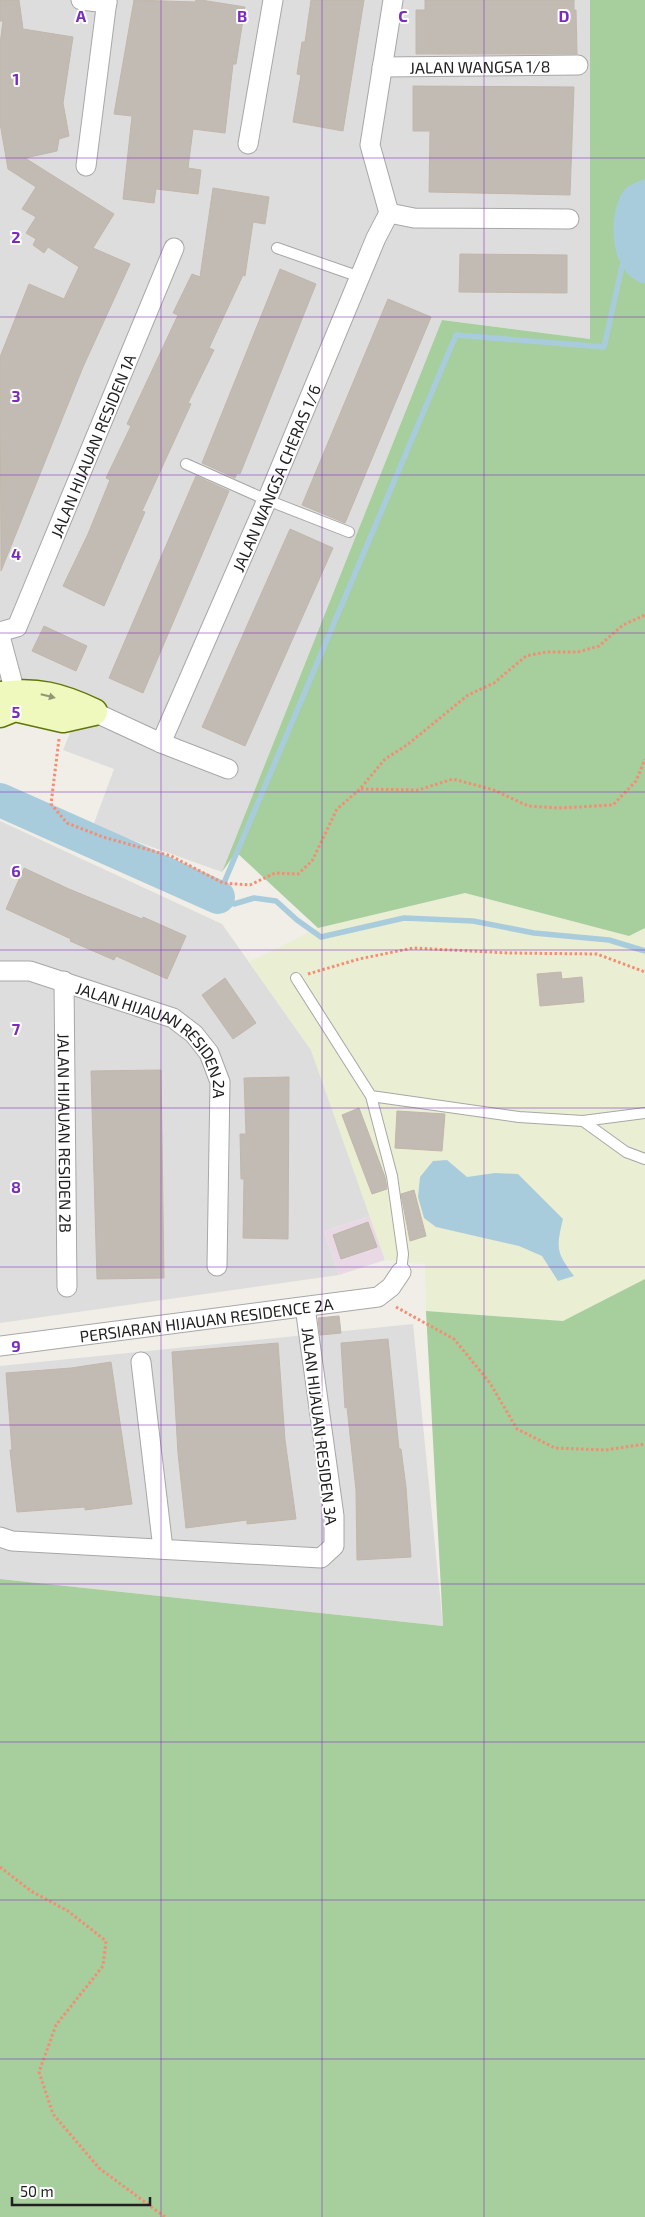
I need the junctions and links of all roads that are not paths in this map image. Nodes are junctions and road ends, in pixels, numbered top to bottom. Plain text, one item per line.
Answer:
1 (81, 0) edge
2 (273, 0) edge
3 (393, 0) edge
4 (107, 1) edge
5 (578, 65) dead end
6 (382, 67) junction
7 (248, 144) dead end
8 (86, 166) dead end
9 (390, 213) junction
10 (569, 219) dead end
11 (174, 248) dead end
12 (277, 248) dead end
13 (360, 277) junction
14 (186, 464) dead end
15 (267, 500) junction
16 (348, 532) dead end
17 (0, 634) edge
18 (7, 703) edge
19 (94, 712) junction
20 (161, 744) junction
21 (228, 769) dead end
22 (0, 970) edge
23 (296, 978) road end
24 (64, 981) junction
25 (371, 1096) junction
26 (645, 1113) edge
27 (583, 1121) junction
28 (645, 1159) edge
29 (217, 1266) dead end
30 (401, 1272) joint
31 (67, 1287) dead end
32 (305, 1307) junction
33 (0, 1346) edge
34 (141, 1362) dead end
35 (0, 1537) edge
36 (163, 1550) junction

1 - 4 street
2 - 7 street
3 - 6 street
4 - 8 street
5 - 6 street, JALAN WANGSA 1/8
6 - 9 street
9 - 10 street
9 - 13 street, JALAN WANGSA CHERAS 1/6
11 - 17 street, JALAN HIJAUAN RESIDEN 1A
12 - 13 lane
13 - 15 street, JALAN WANGSA CHERAS 1/6
14 - 15 lane
15 - 16 lane
15 - 20 street, JALAN WANGSA CHERAS 1/6
17 - 18 street
18 - 19 street
18 -> 19 street
19 - 20 street
20 - 21 street
22 - 24 street, JALAN HIJAUAN RESIDEN 2A
23 - 25 lane
24 - 29 street, JALAN HIJAUAN RESIDEN 2A
24 - 31 street, JALAN HIJAUAN RESIDEN 2B
25 - 27 lane
25 - 30 lane
26 - 27 lane
27 - 28 lane
30 - 32 street, PERSIARAN HIJAUAN RESIDENCE 2A
32 - 33 street, PERSIARAN HIJAUAN RESIDENCE 2A
32 - 36 street, JALAN HIJAUAN RESIDEN 3A
34 - 36 street
35 - 36 street

